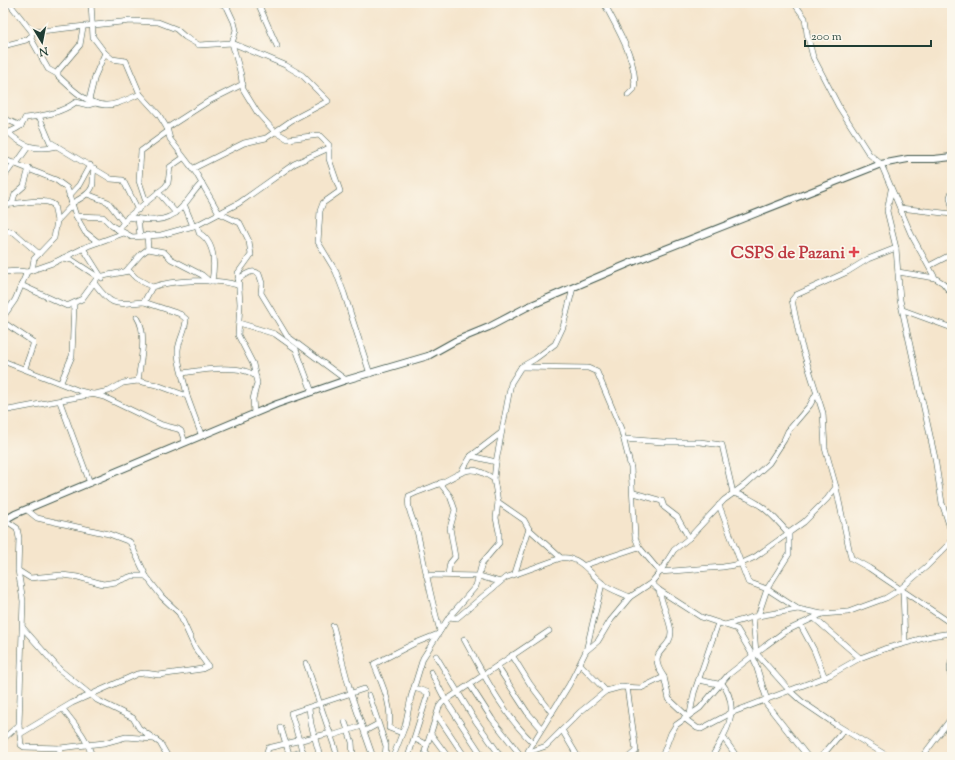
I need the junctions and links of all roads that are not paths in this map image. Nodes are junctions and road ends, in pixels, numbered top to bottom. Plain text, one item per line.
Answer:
1 (9, 3) edge
2 (92, 3) edge
3 (220, 3) edge
4 (258, 3) edge
5 (604, 3) edge
6 (794, 3) edge
7 (94, 25) junction
8 (83, 27) junction
9 (31, 34) junction
10 (232, 43) junction
11 (3, 46) edge
12 (277, 46) dead end
13 (105, 54) junction
14 (57, 74) junction
15 (243, 84) junction
16 (140, 94) junction
17 (628, 95) dead end
18 (89, 100) junction
19 (94, 103) junction
20 (39, 116) junction
21 (3, 118) edge
22 (21, 126) junction
23 (167, 130) junction
24 (274, 131) junction
25 (8, 132) junction
26 (3, 135) edge
27 (57, 146) junction
28 (28, 147) junction
29 (329, 148) junction
30 (952, 156) edge
31 (3, 158) edge
32 (183, 158) junction
33 (15, 163) junction
34 (881, 164) junction
35 (92, 167) junction
36 (29, 168) junction
37 (192, 169) junction
38 (3, 178) edge
39 (202, 183) junction
40 (891, 190) junction
41 (952, 191) edge
42 (158, 192) junction
43 (87, 194) junction
44 (69, 196) junction
45 (146, 202) junction
46 (12, 204) junction
47 (72, 204) junction
48 (184, 204) junction
49 (3, 205) edge
50 (952, 207) edge
51 (900, 208) junction
52 (138, 210) junction
53 (176, 213) junction
54 (219, 213) junction
55 (952, 214) edge
56 (76, 216) junction
57 (128, 217) junction
58 (138, 218) junction
59 (57, 221) junction
60 (124, 223) junction
61 (195, 226) junction
62 (3, 230) edge
63 (118, 230) junction
64 (124, 233) junction
65 (146, 235) junction
66 (140, 236) junction
67 (98, 242) junction
68 (83, 248) junction
69 (896, 248) junction
70 (148, 249) junction
71 (39, 254) junction
72 (952, 254) edge
73 (63, 258) junction
74 (929, 266) junction
75 (30, 271) junction
76 (126, 271) junction
77 (3, 272) edge
78 (898, 272) junction
79 (100, 278) junction
80 (935, 278) junction
81 (238, 279) junction
82 (211, 281) junction
83 (95, 284) junction
84 (952, 284) edge
85 (21, 285) junction
86 (238, 285) junction
87 (152, 287) junction
88 (946, 287) junction
89 (573, 288) junction
90 (952, 294) edge
91 (144, 302) junction
92 (74, 304) junction
93 (903, 310) junction
94 (3, 317) edge
95 (137, 317) dead end
96 (3, 322) edge
97 (239, 323) junction
98 (952, 328) edge
99 (3, 361) edge
100 (24, 368) junction
101 (521, 368) junction
102 (183, 373) junction
103 (370, 374) junction
104 (256, 377) junction
105 (346, 380) junction
106 (138, 381) junction
107 (61, 382) junction
108 (312, 392) junction
109 (94, 394) junction
110 (816, 394) junction
111 (187, 396) junction
112 (60, 402) junction
113 (3, 412) edge
114 (254, 413) junction
115 (501, 433) junction
116 (202, 434) junction
117 (624, 439) junction
118 (185, 442) junction
119 (471, 456) junction
120 (496, 462) junction
121 (462, 471) junction
122 (494, 479) junction
123 (90, 483) junction
124 (440, 483) junction
125 (836, 487) junction
126 (634, 493) junction
127 (733, 493) junction
128 (498, 502) junction
129 (719, 504) junction
130 (26, 510) junction
131 (4, 518) edge
132 (529, 529) junction
133 (789, 534) junction
134 (952, 534) edge
135 (689, 538) junction
136 (952, 541) edge
137 (639, 547) junction
138 (561, 558) junction
139 (740, 564) junction
140 (585, 565) junction
141 (18, 570) junction
142 (660, 572) junction
143 (515, 573) junction
144 (448, 574) junction
145 (426, 575) junction
146 (146, 576) junction
147 (479, 576) junction
148 (500, 582) junction
149 (652, 583) junction
150 (602, 584) junction
151 (767, 589) junction
152 (658, 590) junction
153 (901, 591) junction
154 (630, 597) junction
155 (798, 609) junction
156 (822, 614) junction
157 (755, 616) junction
158 (449, 617) junction
159 (814, 618) junction
160 (718, 623) junction
161 (800, 624) junction
162 (952, 624) edge
163 (725, 625) junction
164 (332, 626) dead end
165 (23, 628) junction
166 (549, 631) dead end
167 (439, 632) junction
168 (952, 633) edge
169 (464, 639) dead end
170 (905, 642) junction
171 (586, 651) junction
172 (512, 655) junction
173 (755, 655) junction
174 (436, 656) dead end
175 (860, 658) junction
176 (952, 659) edge
177 (306, 663) dead end
178 (581, 665) junction
179 (497, 666) junction
180 (431, 672) dead end
181 (484, 675) junction
182 (664, 677) junction
183 (824, 678) junction
184 (698, 680) junction
185 (720, 683) junction
186 (470, 685) junction
187 (627, 687) junction
188 (414, 688) junction
189 (952, 688) edge
190 (364, 689) dead end
191 (789, 690) junction
192 (606, 691) junction
193 (458, 693) junction
194 (351, 694) junction
195 (91, 695) junction
196 (369, 695) dead end
197 (446, 700) junction
198 (766, 700) junction
199 (321, 704) junction
200 (309, 708) junction
201 (63, 709) junction
202 (552, 713) junction
203 (731, 713) junction
204 (437, 715) junction
205 (687, 716) junction
206 (952, 717) edge
207 (345, 722) dead end
208 (378, 724) junction
209 (19, 725) junction
210 (281, 728) dead end
211 (364, 728) junction
212 (541, 728) junction
213 (562, 730) junction
214 (844, 730) junction
215 (348, 731) junction
216 (402, 733) junction
217 (20, 734) junction
218 (331, 734) junction
219 (431, 734) junction
220 (315, 736) junction
221 (723, 737) junction
222 (3, 739) edge
223 (415, 739) junction
224 (158, 740) junction
225 (301, 741) junction
226 (533, 743) junction
227 (285, 744) junction
228 (89, 745) junction
229 (60, 748) junction
230 (426, 748) junction
231 (303, 751) junction
232 (499, 754) dead end
233 (530, 754) edge
234 (882, 755) edge
235 (289, 756) edge
236 (59, 757) edge
237 (92, 757) edge
238 (168, 757) edge
239 (269, 757) edge
240 (304, 757) edge
241 (320, 757) edge
242 (338, 757) edge
243 (353, 757) edge
244 (373, 757) edge
245 (385, 757) edge
246 (394, 757) edge
247 (408, 757) edge
248 (423, 757) edge
249 (430, 757) edge
250 (448, 757) edge
251 (466, 757) edge
252 (483, 757) edge
253 (524, 757) edge
254 (578, 757) edge
255 (629, 757) edge
256 (662, 757) edge
257 (712, 757) edge
258 (737, 757) edge
259 (808, 757) edge
260 (822, 757) edge
261 (889, 757) edge
262 (922, 757) edge

1 - 9 street
2 - 7 street
3 - 10 street
4 - 12 street
5 - 17 street
6 - 34 street
7 - 8 street
7 - 10 street
7 - 13 street
8 - 9 street
8 - 14 street
9 - 11 street
9 - 14 street
10 - 15 street
10 - 24 street
13 - 16 street
13 - 18 street
14 - 18 street
15 - 23 street
15 - 24 street
16 - 19 street
16 - 23 street
18 - 19 street
19 - 20 street
20 - 22 street
20 - 27 street
21 - 22 street
22 - 25 street
23 - 32 street
23 - 45 street
24 - 29 street
24 - 37 street
25 - 26 street
25 - 28 street
27 - 28 street
27 - 35 street
28 - 33 street
29 - 54 street
29 - 103 street
30 - 34 street
31 - 33 street
32 - 37 street
32 - 42 street
33 - 36 street
33 - 38 street
34 - 40 street
34 - 89 street
35 - 43 street
35 - 44 street
35 - 52 street
36 - 44 street
36 - 46 street
37 - 39 street
39 - 48 street
39 - 54 street
40 - 51 street
40 - 69 street
41 - 50 street
42 - 45 street
42 - 53 street
43 - 47 street
43 - 60 street
44 - 47 street
45 - 52 street
46 - 49 street
46 - 59 street
47 - 56 street
47 - 59 street
48 - 53 street
48 - 61 street
51 - 55 street
51 - 74 street
52 - 57 street
53 - 58 street
54 - 61 street
54 - 81 street
56 - 63 street
56 - 67 street
57 - 58 street
57 - 60 street
58 - 66 street
59 - 71 street
60 - 63 street
61 - 65 street
61 - 82 street
62 - 71 street
63 - 64 street
64 - 66 street
64 - 67 street
65 - 66 street
65 - 70 street
67 - 68 street
68 - 73 street
68 - 79 street
69 - 78 street
69 - 110 street
70 - 76 street
70 - 82 street
71 - 75 street
72 - 74 street
73 - 75 street
73 - 79 street
74 - 80 street
75 - 77 street
75 - 85 street
76 - 79 street
76 - 87 street
78 - 80 street
78 - 93 street
79 - 83 street
80 - 88 street
81 - 86 street
81 - 105 street
82 - 86 street
82 - 87 street
83 - 91 street
83 - 92 street
84 - 88 street
85 - 92 street
85 - 94 street
86 - 97 street
87 - 91 street
88 - 90 street
89 - 101 street
89 - 103 street
91 - 102 street
92 - 107 street
93 - 98 street
93 - 134 street
95 - 106 street
96 - 100 street
97 - 104 street
97 - 108 street
99 - 100 street
100 - 107 street
101 - 115 street
101 - 117 street
102 - 104 street
102 - 111 street
103 - 105 street
104 - 114 street
105 - 108 street
106 - 109 street
106 - 111 street
107 - 109 street
108 - 114 street
109 - 112 street
109 - 118 street
110 - 125 street
110 - 127 street
111 - 116 street
112 - 113 street
112 - 123 street
114 - 116 street
115 - 119 street
115 - 120 street
116 - 118 street
117 - 126 street
117 - 127 street
118 - 123 street
119 - 120 street
119 - 121 street
120 - 122 street
121 - 122 street
121 - 124 street
122 - 128 street
123 - 130 street
124 - 144 street
124 - 145 street
125 - 133 street
125 - 153 street
126 - 135 street
126 - 137 street
127 - 129 street
127 - 133 street
128 - 132 street
128 - 147 street
129 - 135 street
129 - 139 street
130 - 131 street
130 - 146 street
131 - 141 street
132 - 138 street
132 - 143 street
133 - 139 street
133 - 151 street
135 - 142 street
136 - 153 street
137 - 140 street
137 - 142 street
138 - 140 street
138 - 143 street
139 - 142 street
139 - 151 street
140 - 150 street
141 - 146 street
141 - 165 street
142 - 149 street
143 - 148 street
144 - 145 street
144 - 147 street
145 - 167 street
146 - 195 street
147 - 148 street
147 - 158 street
148 - 158 street
149 - 152 street
149 - 154 street
150 - 154 street
150 - 171 street
151 - 155 street
151 - 157 street
152 - 160 street
152 - 182 street
153 - 156 street
153 - 162 street
153 - 170 street
154 - 171 street
155 - 156 street
155 - 157 street
156 - 159 street
157 - 163 street
157 - 173 street
158 - 167 street
159 - 161 street
159 - 175 street
160 - 163 street
160 - 184 street
161 - 173 street
161 - 183 street
163 - 173 street
164 - 194 street
165 - 195 street
165 - 209 street
166 - 172 street
167 - 188 street
167 - 216 street
168 - 170 street
169 - 181 street
170 - 175 street
171 - 178 street
172 - 179 street
172 - 202 street
173 - 185 street
173 - 191 street
173 - 198 street
174 - 193 street
175 - 183 street
176 - 189 street
177 - 199 street
178 - 192 street
178 - 202 street
179 - 181 street
179 - 212 street
180 - 197 street
181 - 186 street
181 - 226 street
182 - 187 street
182 - 205 street
183 - 191 street
184 - 185 street
184 - 205 street
185 - 203 street
185 - 205 street
186 - 193 street
186 - 253 street
187 - 192 street
187 - 255 street
188 - 216 street
188 - 223 street
190 - 194 street
191 - 198 street
191 - 214 street
192 - 213 street
193 - 197 street
193 - 232 street
194 - 199 street
194 - 211 street
195 - 201 street
195 - 224 street
196 - 208 street
197 - 204 street
197 - 252 street
198 - 203 street
198 - 259 street
199 - 200 street
199 - 218 street
200 - 220 street
200 - 225 street
201 - 217 street
201 - 228 street
202 - 212 street
203 - 205 street
203 - 221 street
204 - 219 street
204 - 251 street
205 - 256 street
206 - 262 street
207 - 215 street
208 - 211 street
208 - 245 street
209 - 217 street
209 - 222 street
210 - 227 street
211 - 215 street
211 - 244 street
212 - 226 street
213 - 233 street
213 - 254 street
214 - 234 street
214 - 260 street
215 - 218 street
215 - 243 street
216 - 246 street
217 - 229 street
218 - 220 street
218 - 242 street
219 - 230 street
219 - 250 street
220 - 225 street
220 - 241 street
221 - 257 street
221 - 258 street
223 - 230 street
223 - 247 street
224 - 228 street
224 - 238 street
225 - 227 street
225 - 231 street
226 - 233 street
227 - 235 street
227 - 239 street
228 - 229 street
228 - 237 street
229 - 236 street
230 - 248 street
230 - 249 street
231 - 235 street
231 - 240 street
233 - 253 street
234 - 261 street

